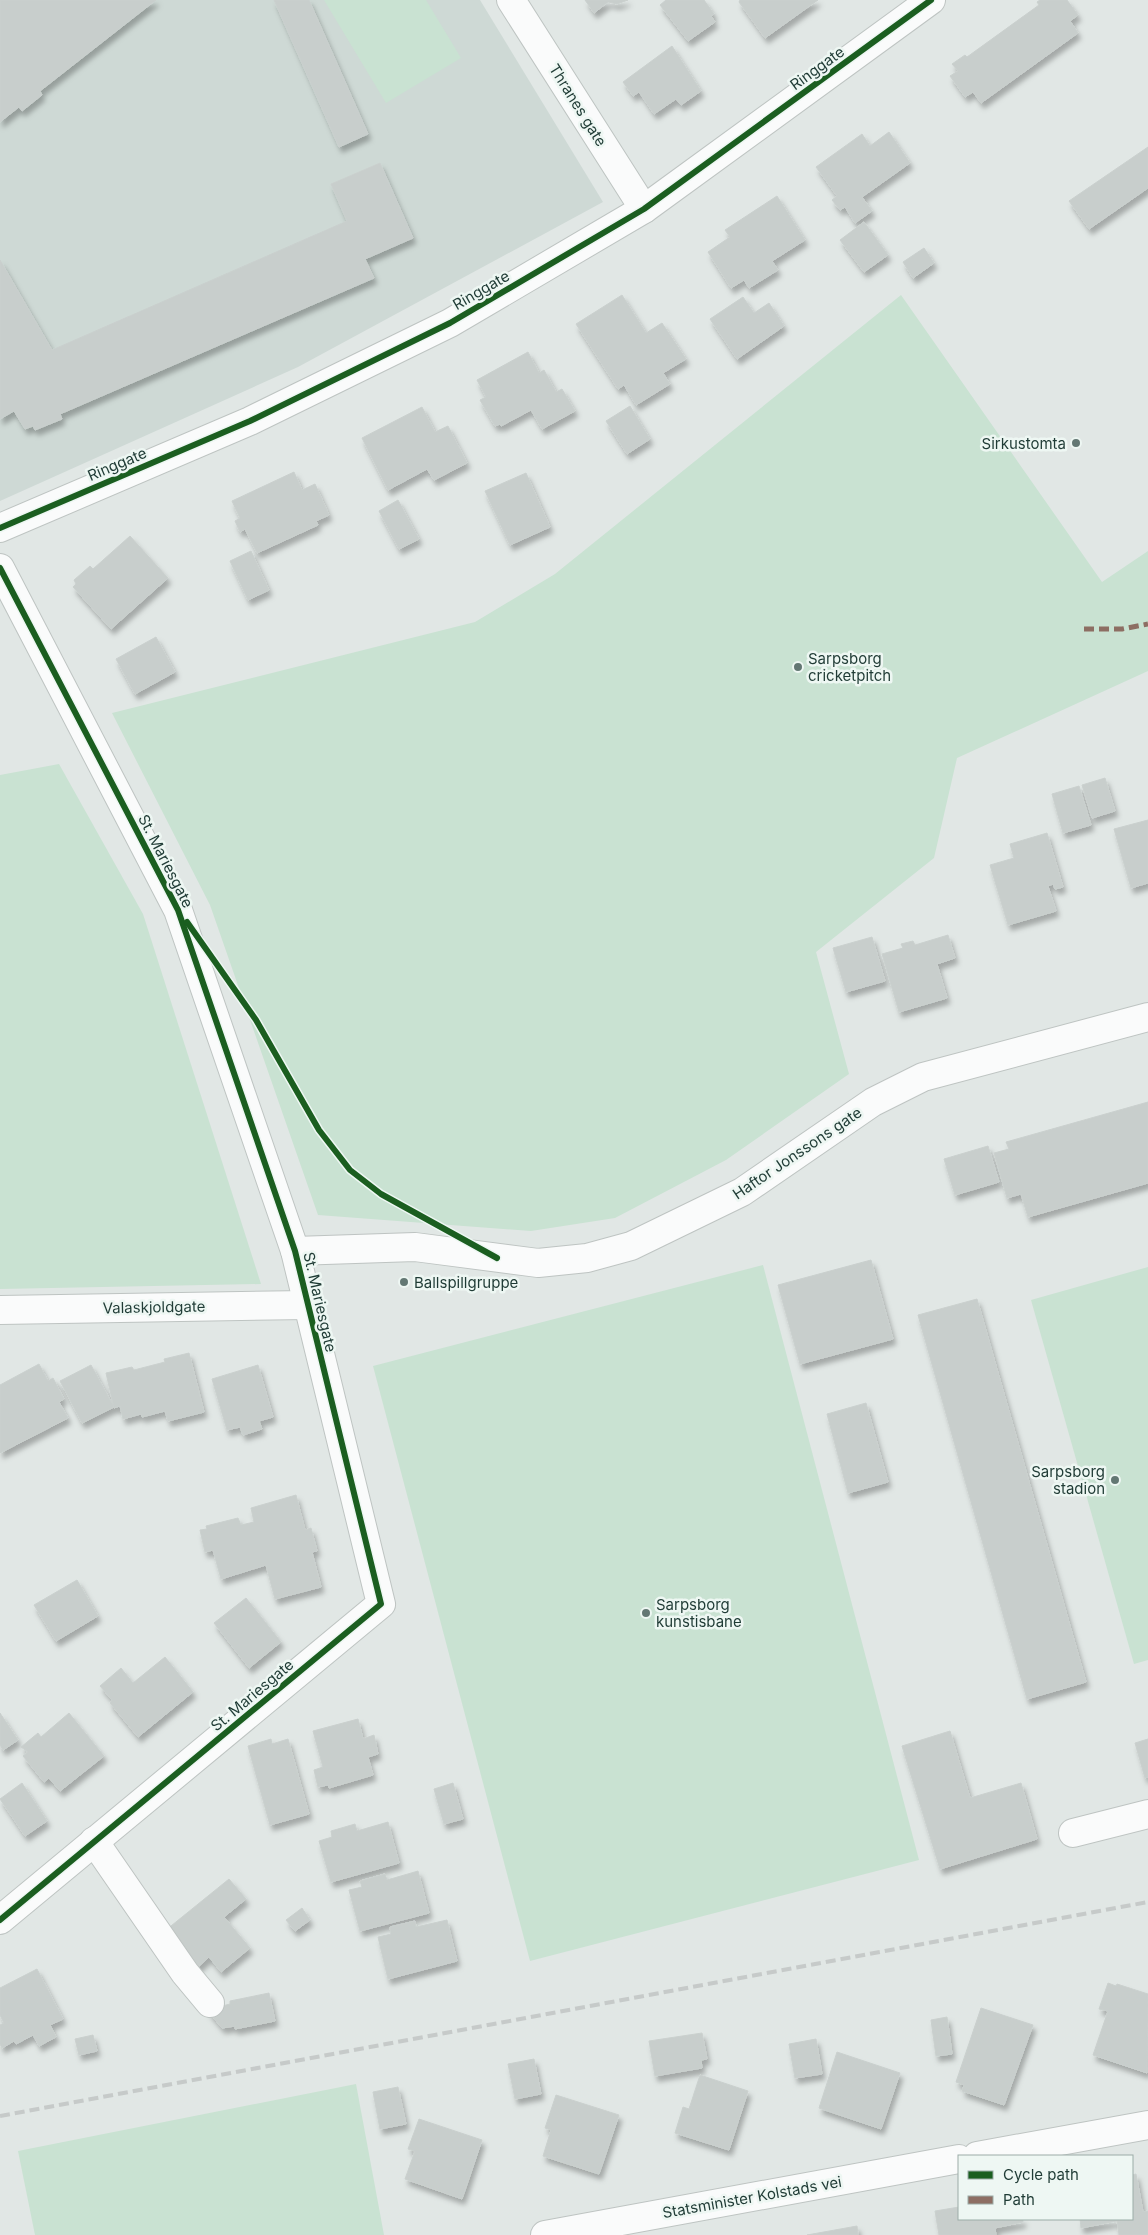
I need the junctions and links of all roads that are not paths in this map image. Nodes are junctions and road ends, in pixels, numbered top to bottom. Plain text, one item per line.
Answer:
1 (511, 0) edge
2 (931, 0) edge
3 (644, 210) junction
4 (0, 528) edge
5 (0, 568) edge
6 (1148, 1017) edge
7 (295, 1251) junction
8 (307, 1305) junction
9 (0, 1310) edge
10 (1148, 1814) edge
11 (1073, 1833) dead end
12 (94, 1842) junction
13 (0, 1920) edge
14 (210, 2003) dead end
15 (1148, 2125) edge
16 (983, 2155) edge
17 (958, 2159) edge
18 (545, 2235) edge

1 - 3 street, Thranes gate
2 - 3 street, Ringgate
3 - 4 street, Ringgate
5 - 7 street, St. Mariesgate
6 - 7 street, Haftor Jonssons gate
7 - 8 street, St. Mariesgate
8 - 9 street, Valaskjoldgate
8 - 12 street, St. Mariesgate
10 - 11 street
12 - 13 street, St. Mariesgate
12 - 14 street
15 - 16 street
17 - 18 street, Statsminister Kolstads vei

